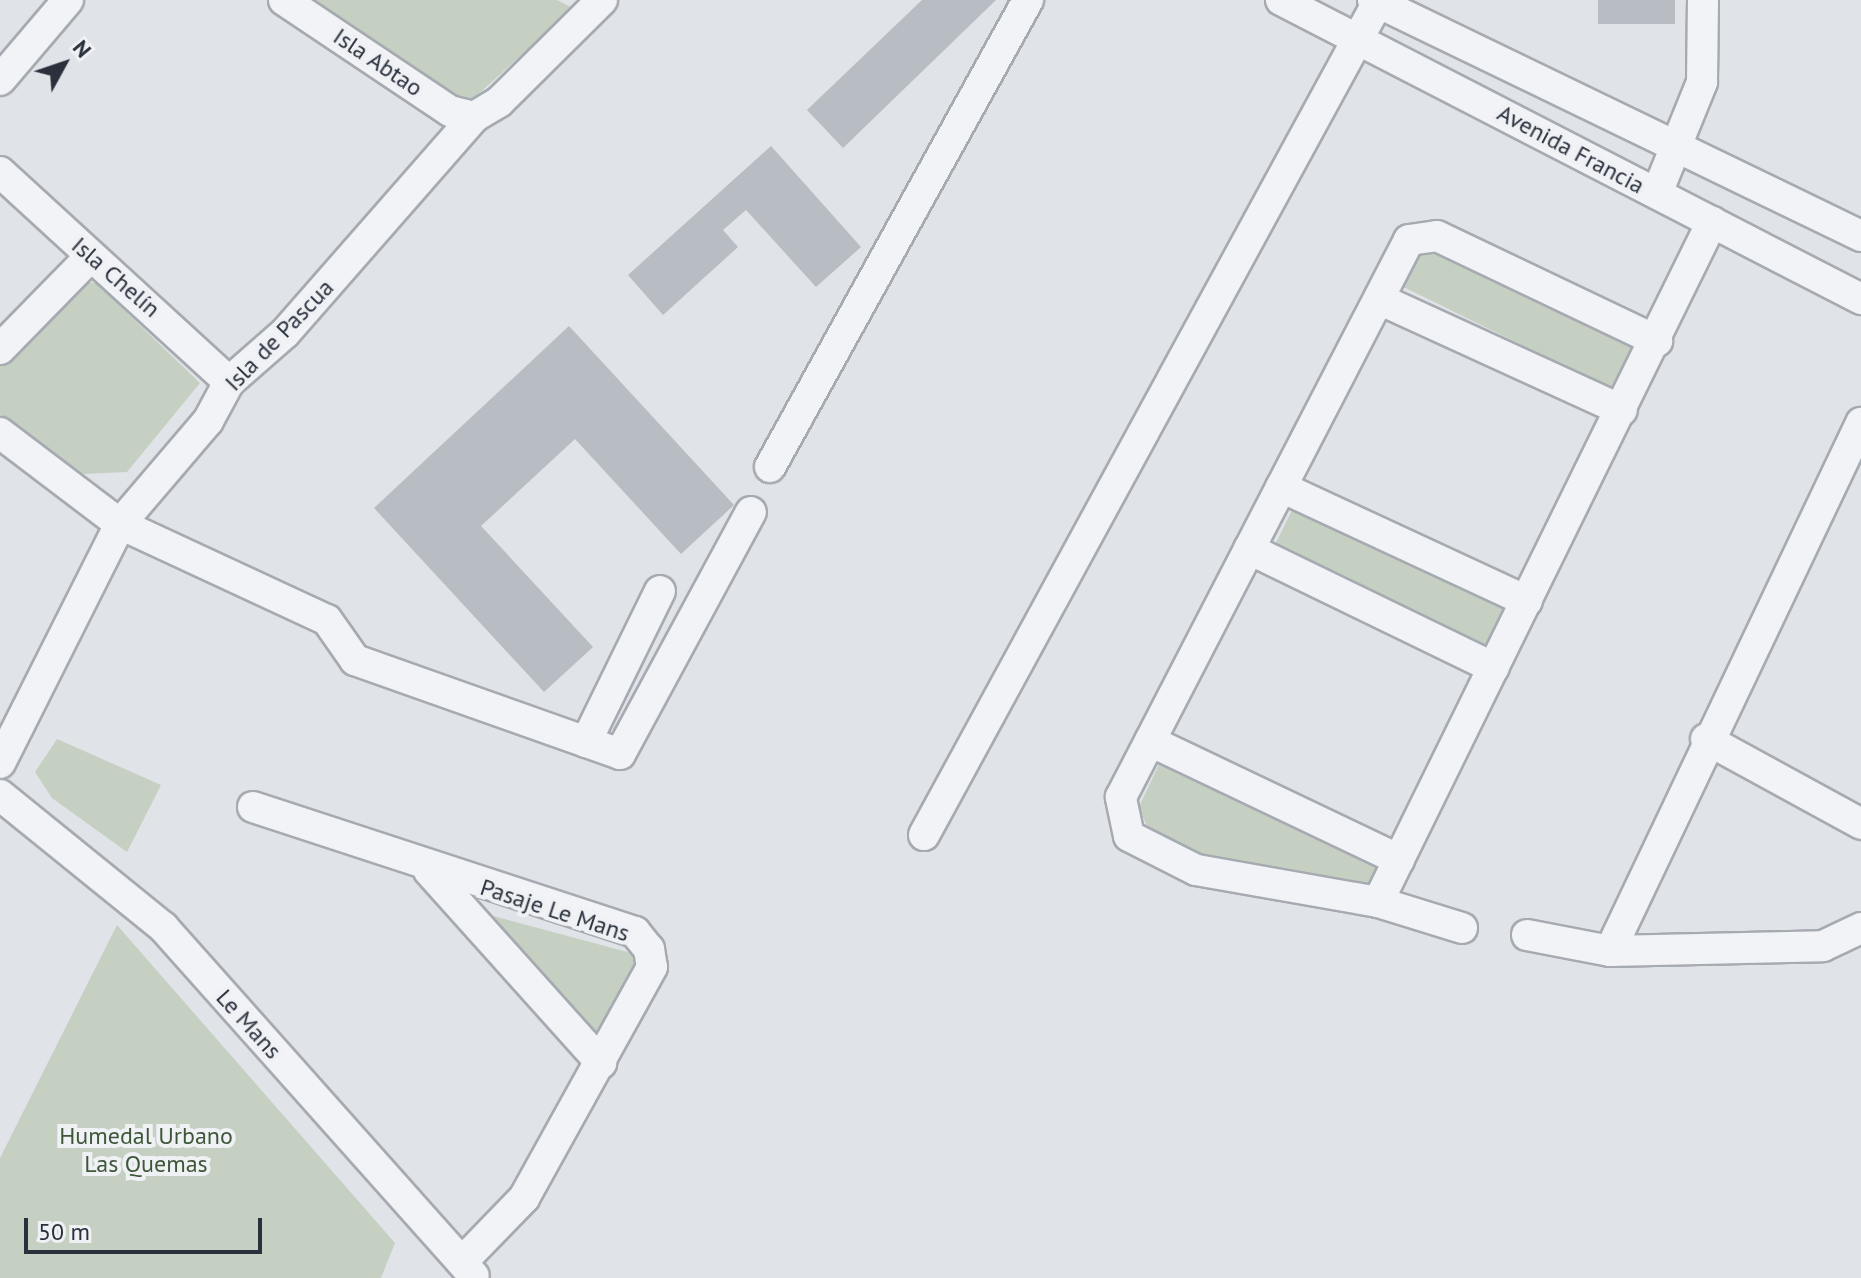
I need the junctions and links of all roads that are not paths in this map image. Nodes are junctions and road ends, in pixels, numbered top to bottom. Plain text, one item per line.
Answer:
1 (68, 0) edge
2 (602, 0) edge
3 (1028, 0) edge
4 (1281, 0) edge
5 (1703, 0) edge
6 (1376, 1) edge
7 (293, 2) edge
8 (1359, 38) junction
9 (0, 80) edge
10 (474, 117) junction
11 (1676, 147) junction
12 (0, 172) edge
13 (1657, 193) junction
14 (1712, 222) junction
15 (1861, 236) edge
16 (90, 257) junction
17 (1379, 299) junction
18 (1861, 299) edge
19 (1657, 341) junction
20 (0, 349) edge
21 (229, 382) junction
22 (1622, 410) junction
23 (1861, 423) edge
24 (0, 433) edge
25 (770, 467) dead end
26 (1281, 487) junction
27 (751, 512) dead end
28 (120, 524) junction
29 (1249, 549) junction
30 (660, 591) dead end
31 (1527, 601) junction
32 (1494, 668) junction
33 (1706, 739) junction
34 (1150, 741) junction
35 (586, 742) junction
36 (0, 763) edge
37 (0, 795) edge
38 (253, 807) dead end
39 (1861, 824) edge
40 (924, 835) dead end
41 (1399, 860) junction
42 (427, 869) junction
43 (1378, 902) junction
44 (1462, 928) dead end
45 (1861, 928) edge
46 (1527, 935) dead end
47 (1610, 951) junction
48 (601, 1063) junction
49 (469, 1270) edge

1 - 9 street
2 - 10 street, Isla de Pascua
3 - 25 street
4 - 8 street, Avenida Francia
5 - 11 street
6 - 8 street
6 - 11 street, Avenida Francia
7 - 10 street, Isla Abtao
8 - 13 street, Avenida Francia
8 - 40 street
10 - 21 street, Isla de Pascua
11 - 13 street
11 - 15 street, Avenida Francia
12 - 16 street, Isla Chelín
13 - 14 street, Avenida Francia
14 - 18 street, Avenida Francia
14 - 19 street
16 - 20 street
16 - 21 street, Isla Chelín
17 - 19 street
17 - 22 street
17 - 26 street
19 - 22 street
21 - 28 street, Isla de Pascua
22 - 31 street
23 - 33 street
24 - 28 street
26 - 29 street
26 - 31 street
27 - 35 street
28 - 35 street
28 - 36 street, Isla de Pascua
29 - 32 street
29 - 34 street
30 - 35 street
31 - 32 street
32 - 41 street
33 - 39 street
33 - 47 street
34 - 41 street
34 - 43 street
37 - 49 street, Le Mans
38 - 42 street, Pasaje Le Mans
41 - 43 street
42 - 48 street, Pasaje Le Mans
42 - 48 street, Pasaje Le Mans
43 - 44 street
45 - 47 street
46 - 47 street
48 - 49 street, Pasaje Le Mans

